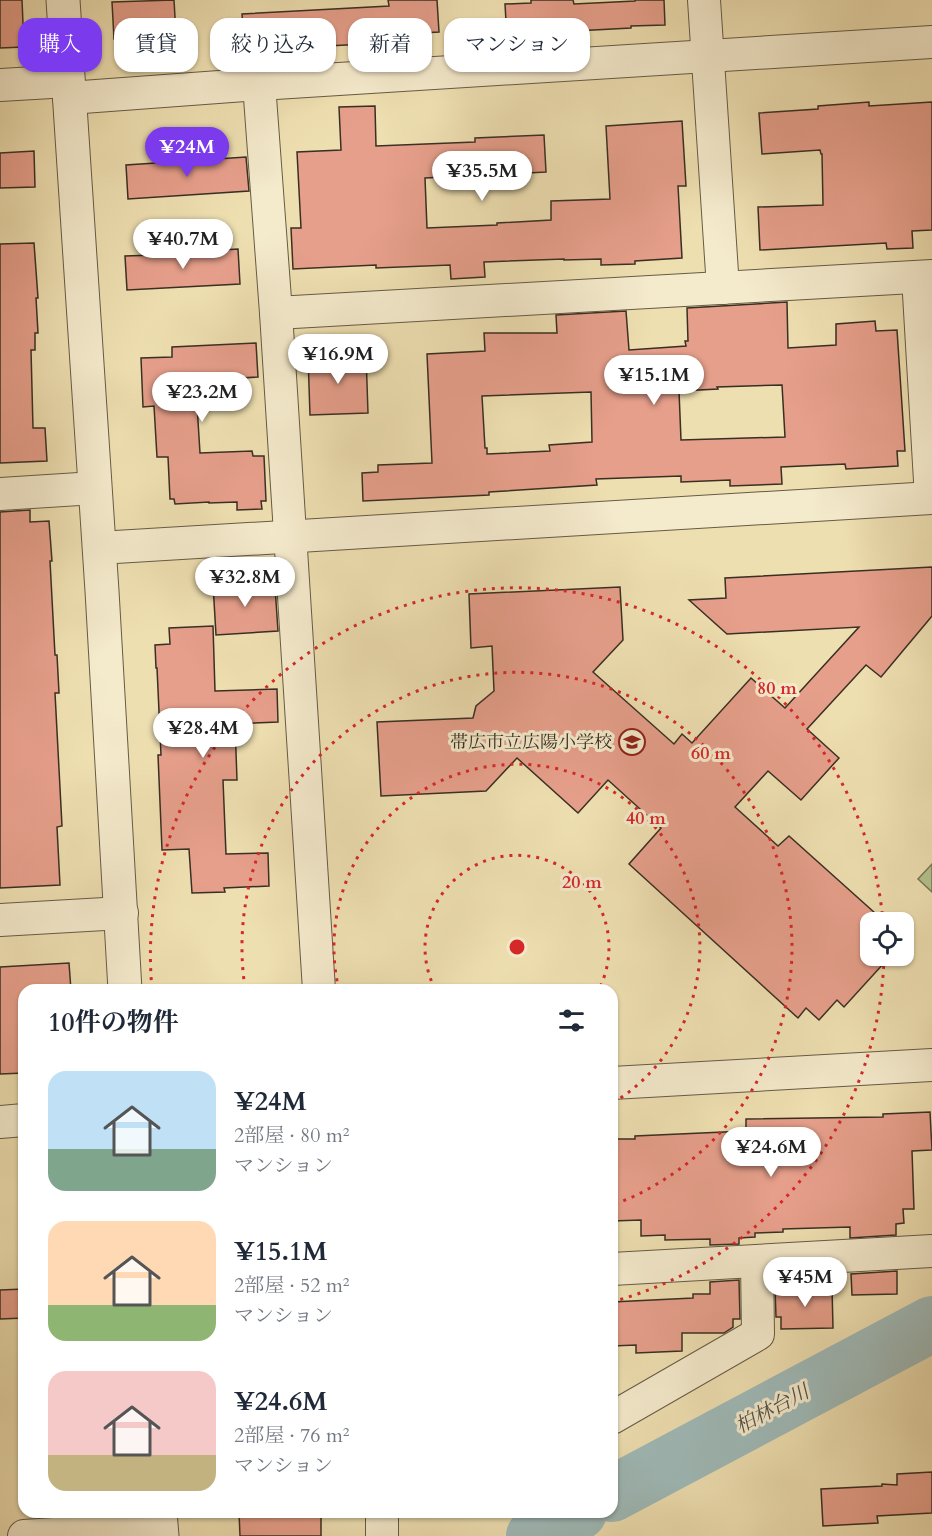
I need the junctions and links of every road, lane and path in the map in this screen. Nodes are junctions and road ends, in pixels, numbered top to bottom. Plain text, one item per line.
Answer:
1 (63, 0) edge
2 (704, 0) edge
3 (932, 42) edge
4 (709, 56) junction
5 (259, 84) junction
6 (0, 85) edge
7 (68, 90) junction
8 (925, 277) edge
9 (723, 288) junction
10 (276, 313) junction
11 (95, 488) junction
12 (0, 494) edge
13 (932, 498) edge
14 (291, 536) junction
15 (99, 548) junction
16 (122, 913) junction
17 (0, 920) edge
18 (125, 984) edge
19 (319, 984) edge
20 (932, 1065) edge
21 (618, 1083) edge
22 (18, 1120) edge
23 (0, 1122) edge
24 (932, 1251) edge
25 (757, 1262) junction
26 (618, 1269) edge
27 (618, 1415) edge
28 (382, 1518) edge
29 (161, 1525) edge
30 (24, 1536) edge
31 (382, 1536) edge

1 - 7 street
2 - 4 street
3 - 4 street
4 - 5 street
4 - 9 street
5 - 7 street
5 - 10 street
6 - 7 street
7 - 11 street
8 - 9 street
8 - 13 street
9 - 10 street
10 - 14 street
11 - 12 street
11 - 15 street
13 - 14 street
14 - 15 street
14 - 19 street
15 - 16 street
16 - 17 street
16 - 18 street
20 - 21 street
22 - 23 street
24 - 25 street
25 - 26 street
25 - 27 street
28 - 31 street
29 - 30 street

